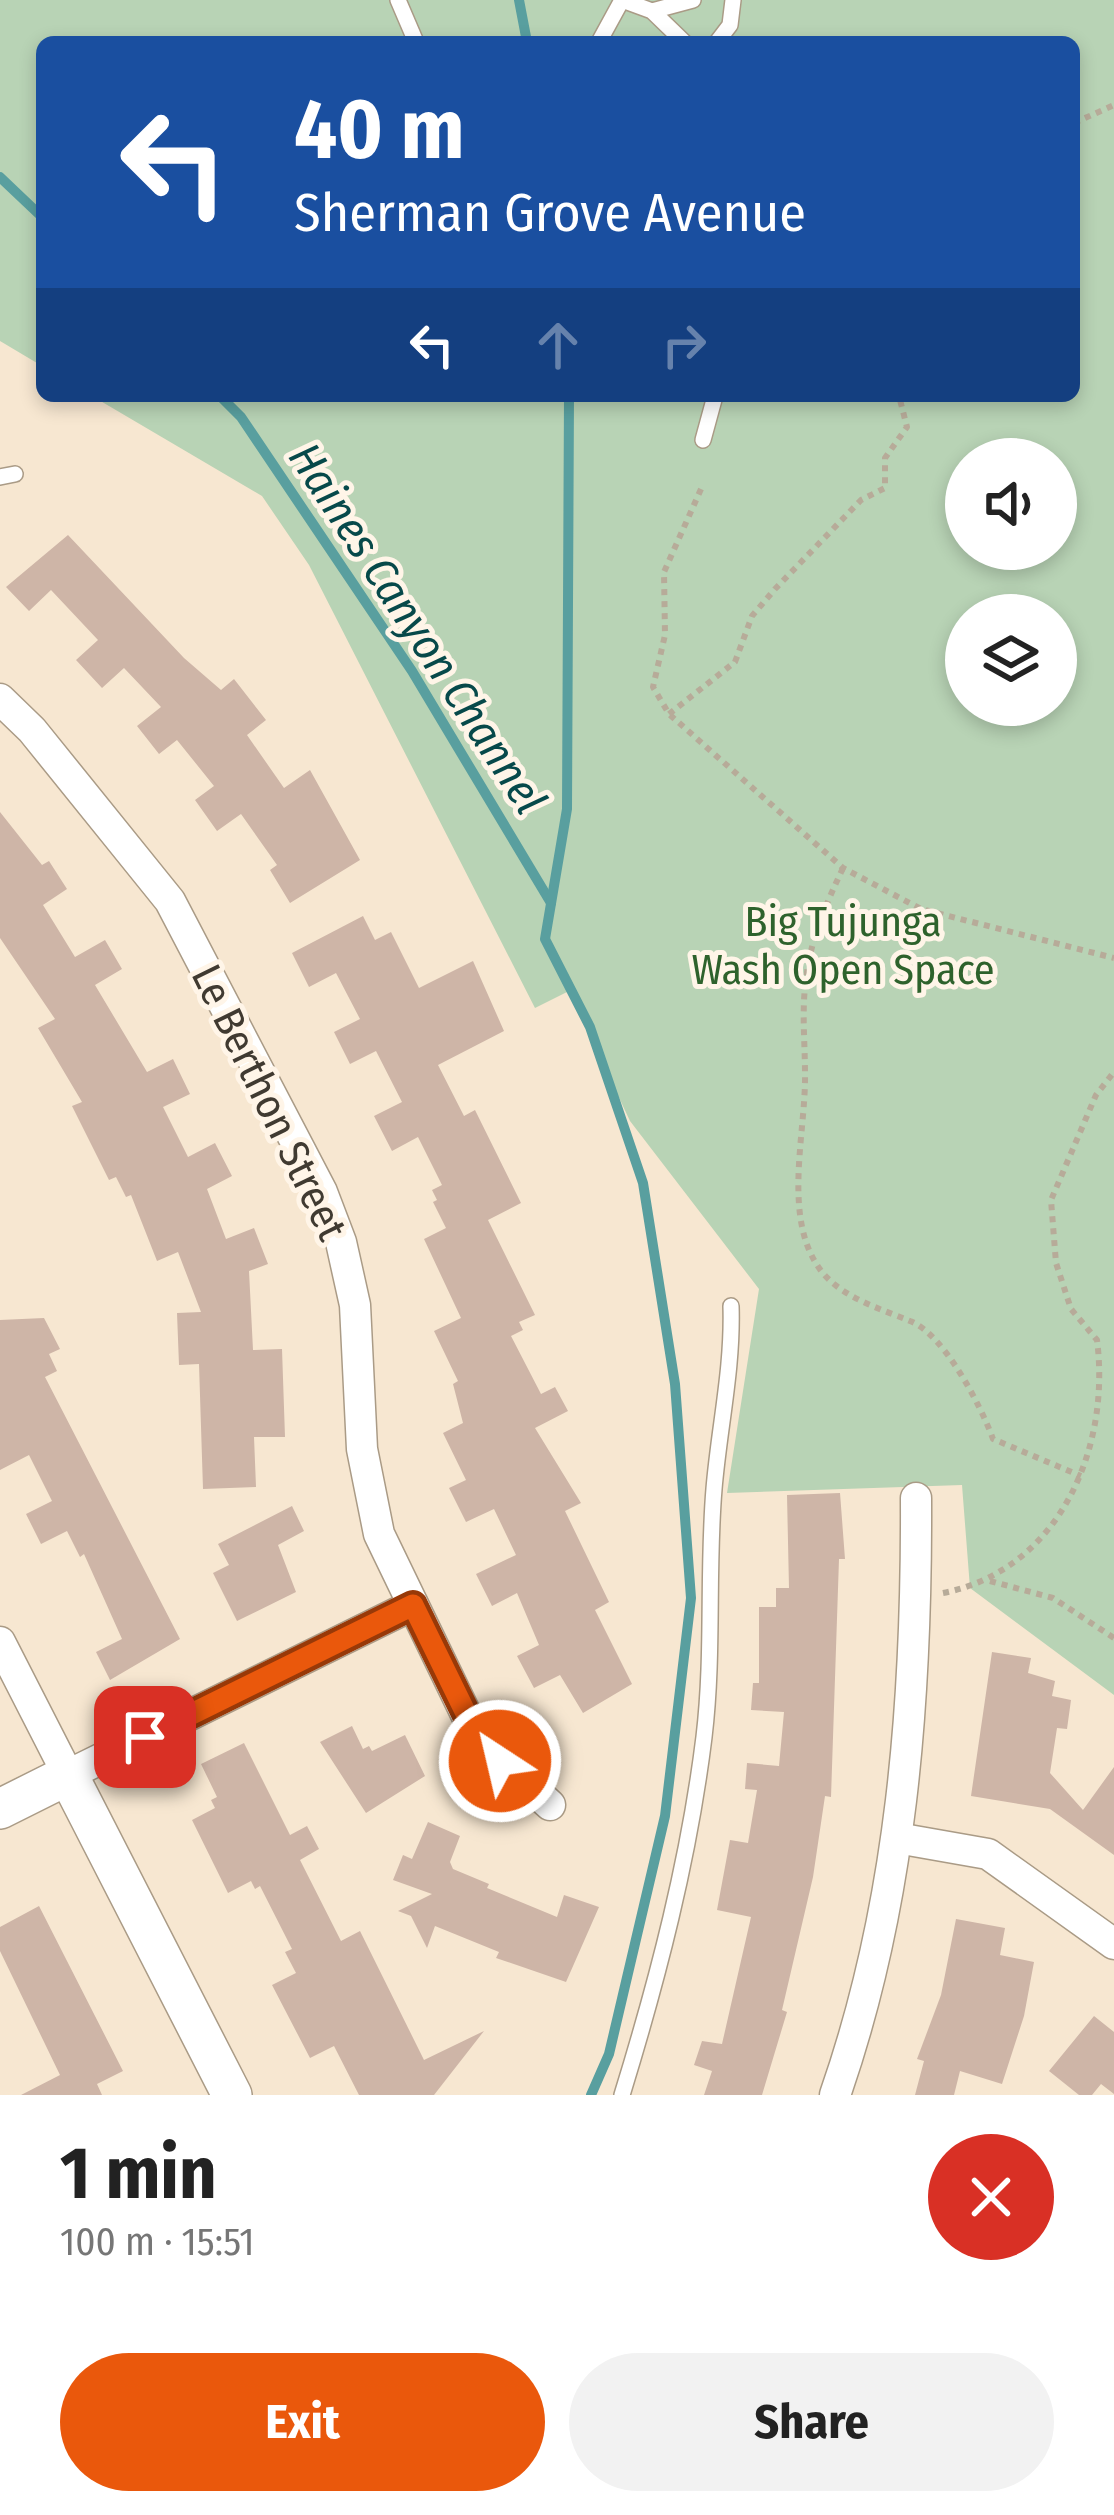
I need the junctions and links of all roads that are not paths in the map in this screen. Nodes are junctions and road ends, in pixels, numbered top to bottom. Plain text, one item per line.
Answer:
1 (398, 0) edge
2 (693, 0) edge
3 (733, 0) edge
4 (652, 11) junction
5 (413, 36) edge
6 (602, 36) edge
7 (678, 36) edge
8 (722, 36) edge
9 (714, 402) edge
10 (703, 440) dead end
11 (0, 699) edge
12 (731, 1306) dead end
13 (916, 1498) dead end
14 (413, 1605) junction
15 (0, 1642) edge
16 (68, 1774) junction
17 (550, 1805) dead end
18 (0, 1809) edge
19 (897, 1838) junction
20 (1114, 1944) edge
21 (232, 2095) edge
22 (622, 2095) edge
23 (835, 2095) edge

1 - 5 lane
2 - 4 lane
3 - 8 lane
4 - 6 lane
4 - 7 lane
9 - 10 lane
11 - 14 street, Le Berthon Street
12 - 22 lane
13 - 19 street
14 - 16 street
14 - 17 street, Le Berthon Street
15 - 16 street
16 - 18 street
16 - 21 street
19 - 20 street
19 - 23 street

